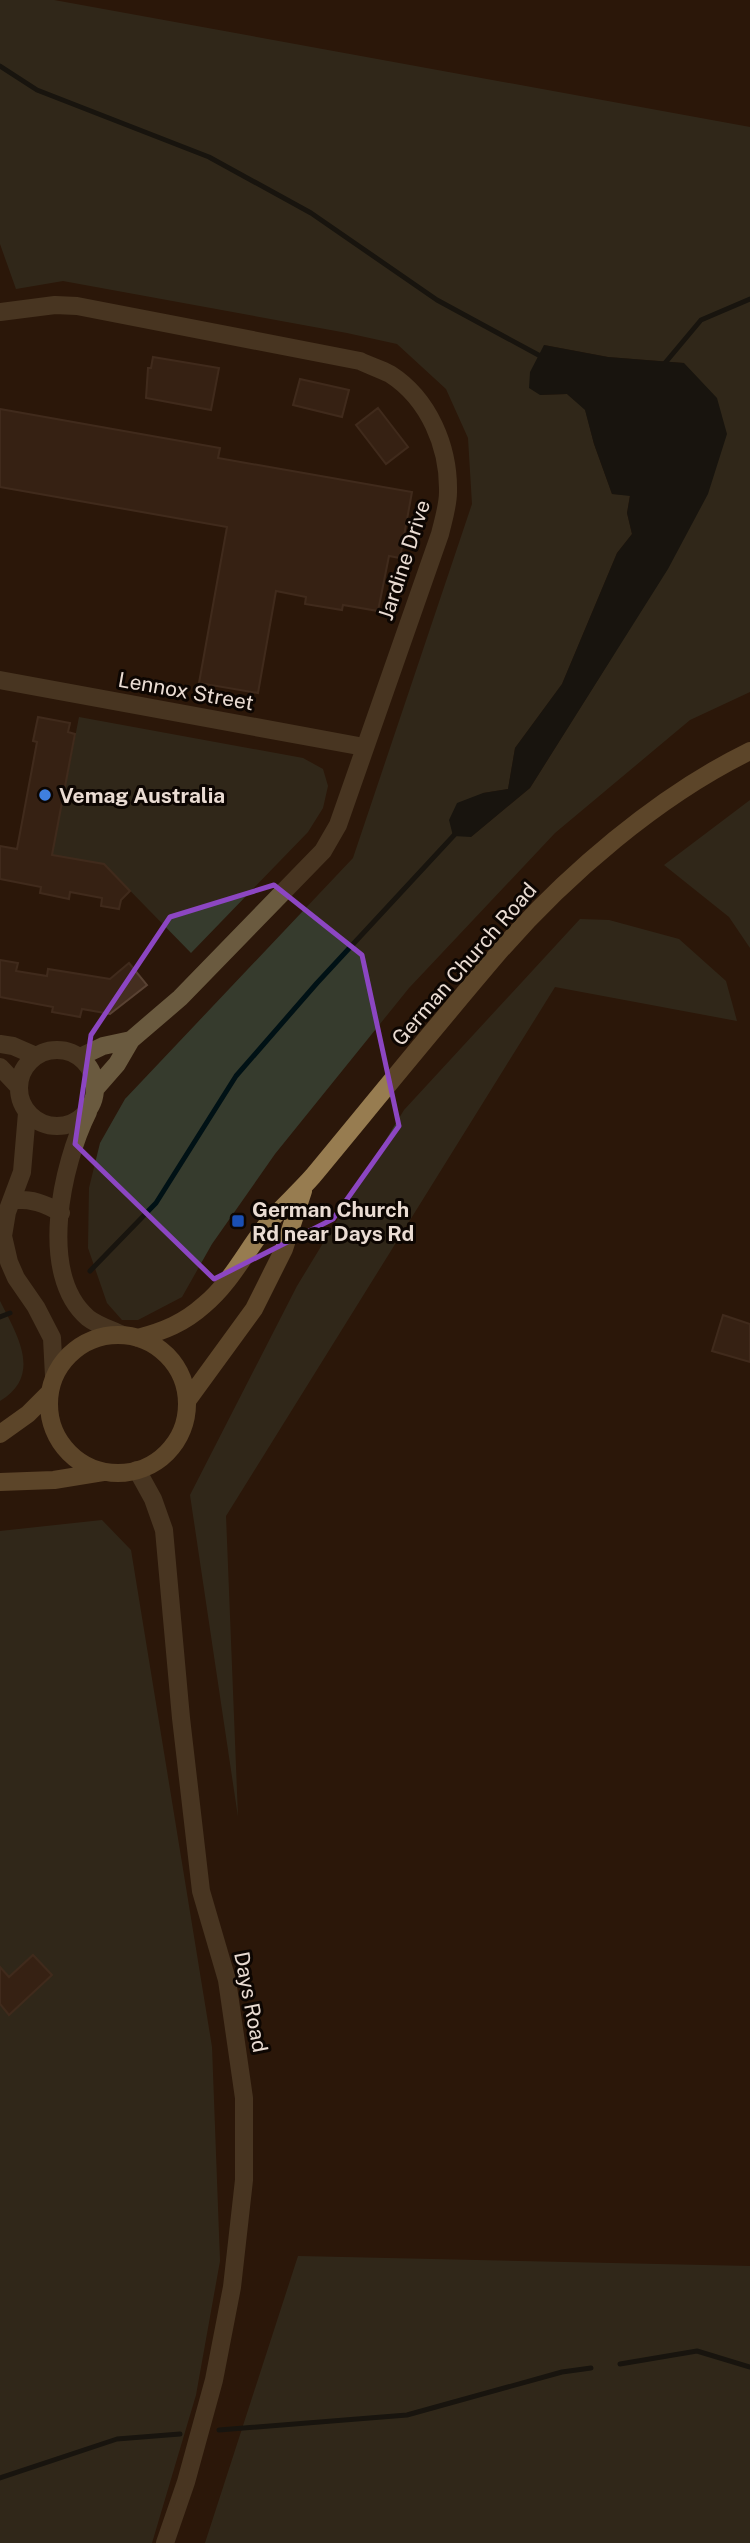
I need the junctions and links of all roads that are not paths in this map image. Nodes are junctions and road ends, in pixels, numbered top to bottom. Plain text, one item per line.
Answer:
1 (0, 312) edge
2 (0, 680) edge
3 (364, 747) junction
4 (750, 751) edge
5 (131, 1040) junction
6 (0, 1044) edge
7 (36, 1056) junction
8 (80, 1057) junction
9 (0, 1067) edge
10 (19, 1087) junction
11 (96, 1087) junction
12 (88, 1112) junction
13 (27, 1113) junction
14 (306, 1185) junction
15 (12, 1200) junction
16 (61, 1213) junction
17 (130, 1336) junction
18 (52, 1385) junction
19 (187, 1401) junction
20 (0, 1434) edge
21 (137, 1470) junction
22 (106, 1472) junction
23 (0, 1482) edge
24 (165, 2543) edge

1 - 3 street, Jardine Drive
2 - 3 street, Lennox Street
3 - 5 street, Jardine Drive
4 - 14 street, German Church Road
5 - 8 street
5 - 11 street
6 - 7 street
7 - 8 street
7 - 10 street
8 - 11 street
9 - 10 street
10 - 13 street
11 - 12 street
12 - 13 street
12 - 16 street
13 - 15 street
14 - 17 street, German Church Road
14 - 19 street, German Church Road
15 - 16 street
15 - 18 street
16 - 17 street
17 - 18 street
17 - 19 street
18 - 20 street
18 - 22 street
19 - 21 street
21 - 22 street
21 - 24 street, Days Road
22 - 23 street

